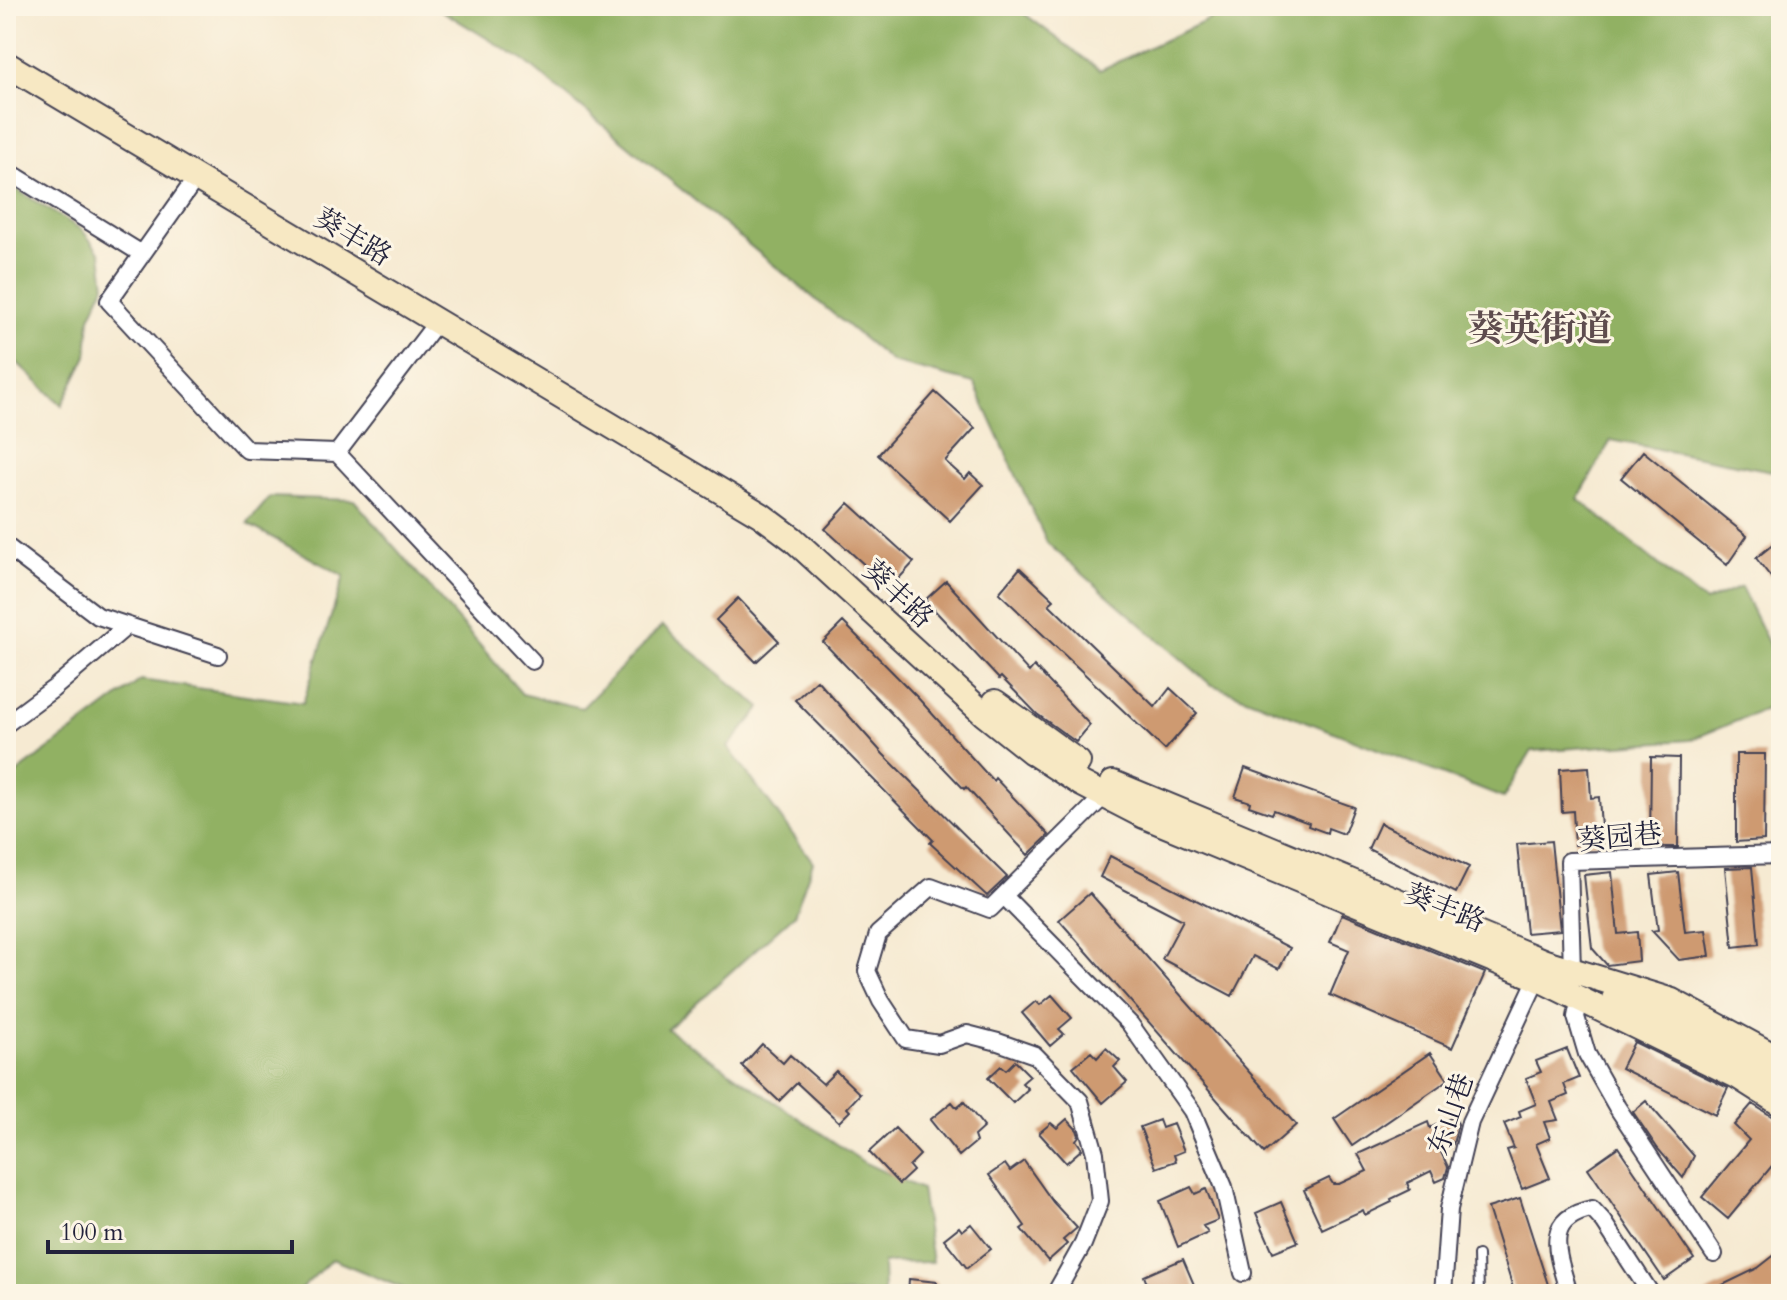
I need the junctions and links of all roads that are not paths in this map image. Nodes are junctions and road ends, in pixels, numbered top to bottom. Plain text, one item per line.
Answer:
1 (6, 46) edge
2 (6, 64) edge
3 (6, 170) edge
4 (196, 178) junction
5 (142, 254) junction
6 (437, 322) junction
7 (337, 453) junction
8 (6, 546) edge
9 (127, 626) junction
10 (218, 655) dead end
11 (532, 661) dead end
12 (6, 724) edge
13 (1110, 790) junction
14 (1781, 855) edge
15 (1004, 896) junction
16 (1541, 970) junction
17 (1572, 972) junction
18 (1580, 998) junction
19 (1781, 1060) edge
20 (1781, 1084) edge
21 (1781, 1104) edge
22 (1714, 1254) dead end
23 (1478, 1255) dead end
24 (1243, 1273) dead end
25 (1055, 1294) edge
26 (1443, 1294) edge
27 (1479, 1294) edge
28 (1569, 1294) edge
29 (1651, 1294) edge

1 - 13 main road, 葵丰路
2 - 4 main road, 葵丰路
3 - 5 street
4 - 5 street
4 - 6 main road, 葵丰路
5 - 7 street
6 - 7 street
6 - 13 main road, 葵丰路
7 - 11 street
8 - 9 street
9 - 10 street
9 - 12 street
13 - 15 street
13 - 16 main road, 葵丰路
14 - 17 street, 葵园巷
15 - 24 street
15 - 25 street
16 - 17 main road, 葵丰路
16 - 18 main road, 葵丰路
16 - 20 main road
16 - 26 street, 东山巷
17 - 19 main road, 葵丰路
18 - 21 main road, 葵丰路
18 - 22 street
23 - 27 lane
28 - 29 street

